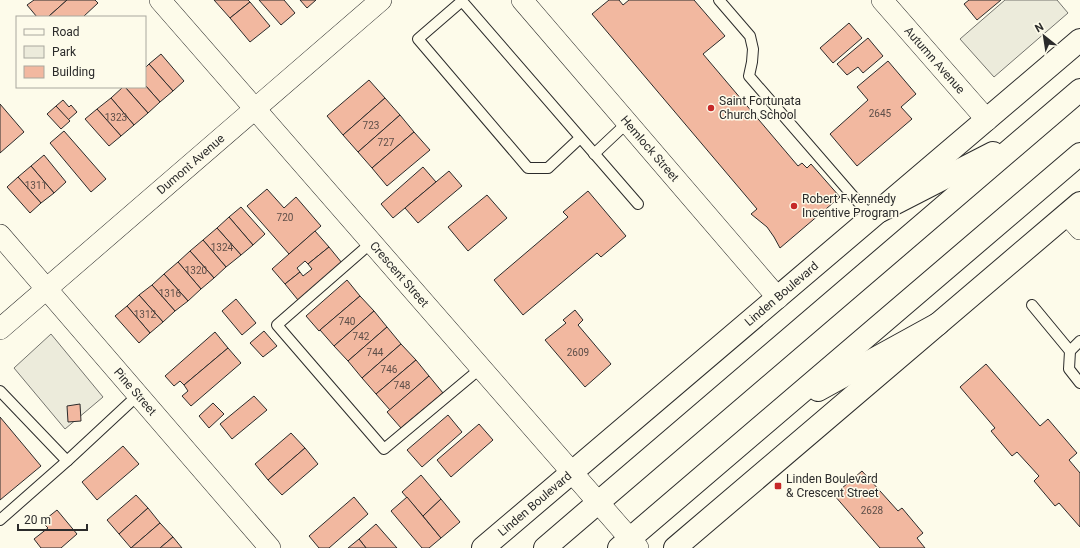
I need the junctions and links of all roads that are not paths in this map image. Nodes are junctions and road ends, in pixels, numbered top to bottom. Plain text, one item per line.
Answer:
1 (160, 0) edge
2 (381, 0) edge
3 (522, 0) edge
4 (719, 0) edge
5 (882, 0) edge
6 (1080, 40) edge
7 (1080, 90) edge
8 (254, 109) junction
9 (987, 120) junction
10 (627, 123) junction
11 (1026, 136) junction
12 (580, 138) junction
13 (594, 154) junction
14 (1080, 154) edge
15 (638, 204) dead end
16 (876, 215) junction
17 (1076, 215) edge
18 (0, 235) edge
19 (371, 243) junction
20 (46, 289) junction
21 (778, 298) junction
22 (1032, 305) dead end
23 (938, 324) junction
24 (0, 329) edge
25 (1080, 341) edge
26 (1070, 351) junction
27 (481, 368) junction
28 (1080, 383) edge
29 (0, 391) edge
30 (138, 395) junction
31 (777, 413) junction
32 (67, 461) junction
33 (572, 472) junction
34 (599, 503) junction
35 (0, 520) edge
36 (629, 545) edge
37 (270, 548) edge
38 (483, 548) edge
39 (545, 548) edge
40 (675, 548) edge

1 - 8 street, Crescent Street
2 - 8 street, Dumont Avenue
3 - 10 street, Hemlock Street
4 - 16 lane
5 - 9 street, Autumn Avenue
6 - 9 main road, Linden Boulevard
7 - 11 main road
8 - 19 street, Crescent Street
8 - 20 street, Dumont Avenue
9 - 16 main road, Linden Boulevard
10 - 13 lane
10 - 21 street, Hemlock Street
11 - 16 main road
11 - 34 main road
12 - 12 lane
12 - 13 lane
13 - 15 lane
14 - 31 main road
16 - 21 main road, Linden Boulevard
17 - 23 main road
18 - 20 street, Pine Street
19 - 27 street, Crescent Street
19 - 27 lane
20 - 24 street, Dumont Avenue
20 - 30 street, Pine Street
21 - 33 main road, Linden Boulevard
22 - 26 lane
23 - 31 main road
23 - 40 main road
25 - 26 lane
26 - 28 lane
27 - 33 street, Crescent Street
29 - 32 lane
30 - 32 lane
30 - 37 street, Pine Street
31 - 36 main road
32 - 35 lane
33 - 34 street, Crescent Street
33 - 38 main road, Linden Boulevard
34 - 36 street, Crescent Street
34 - 39 main road

